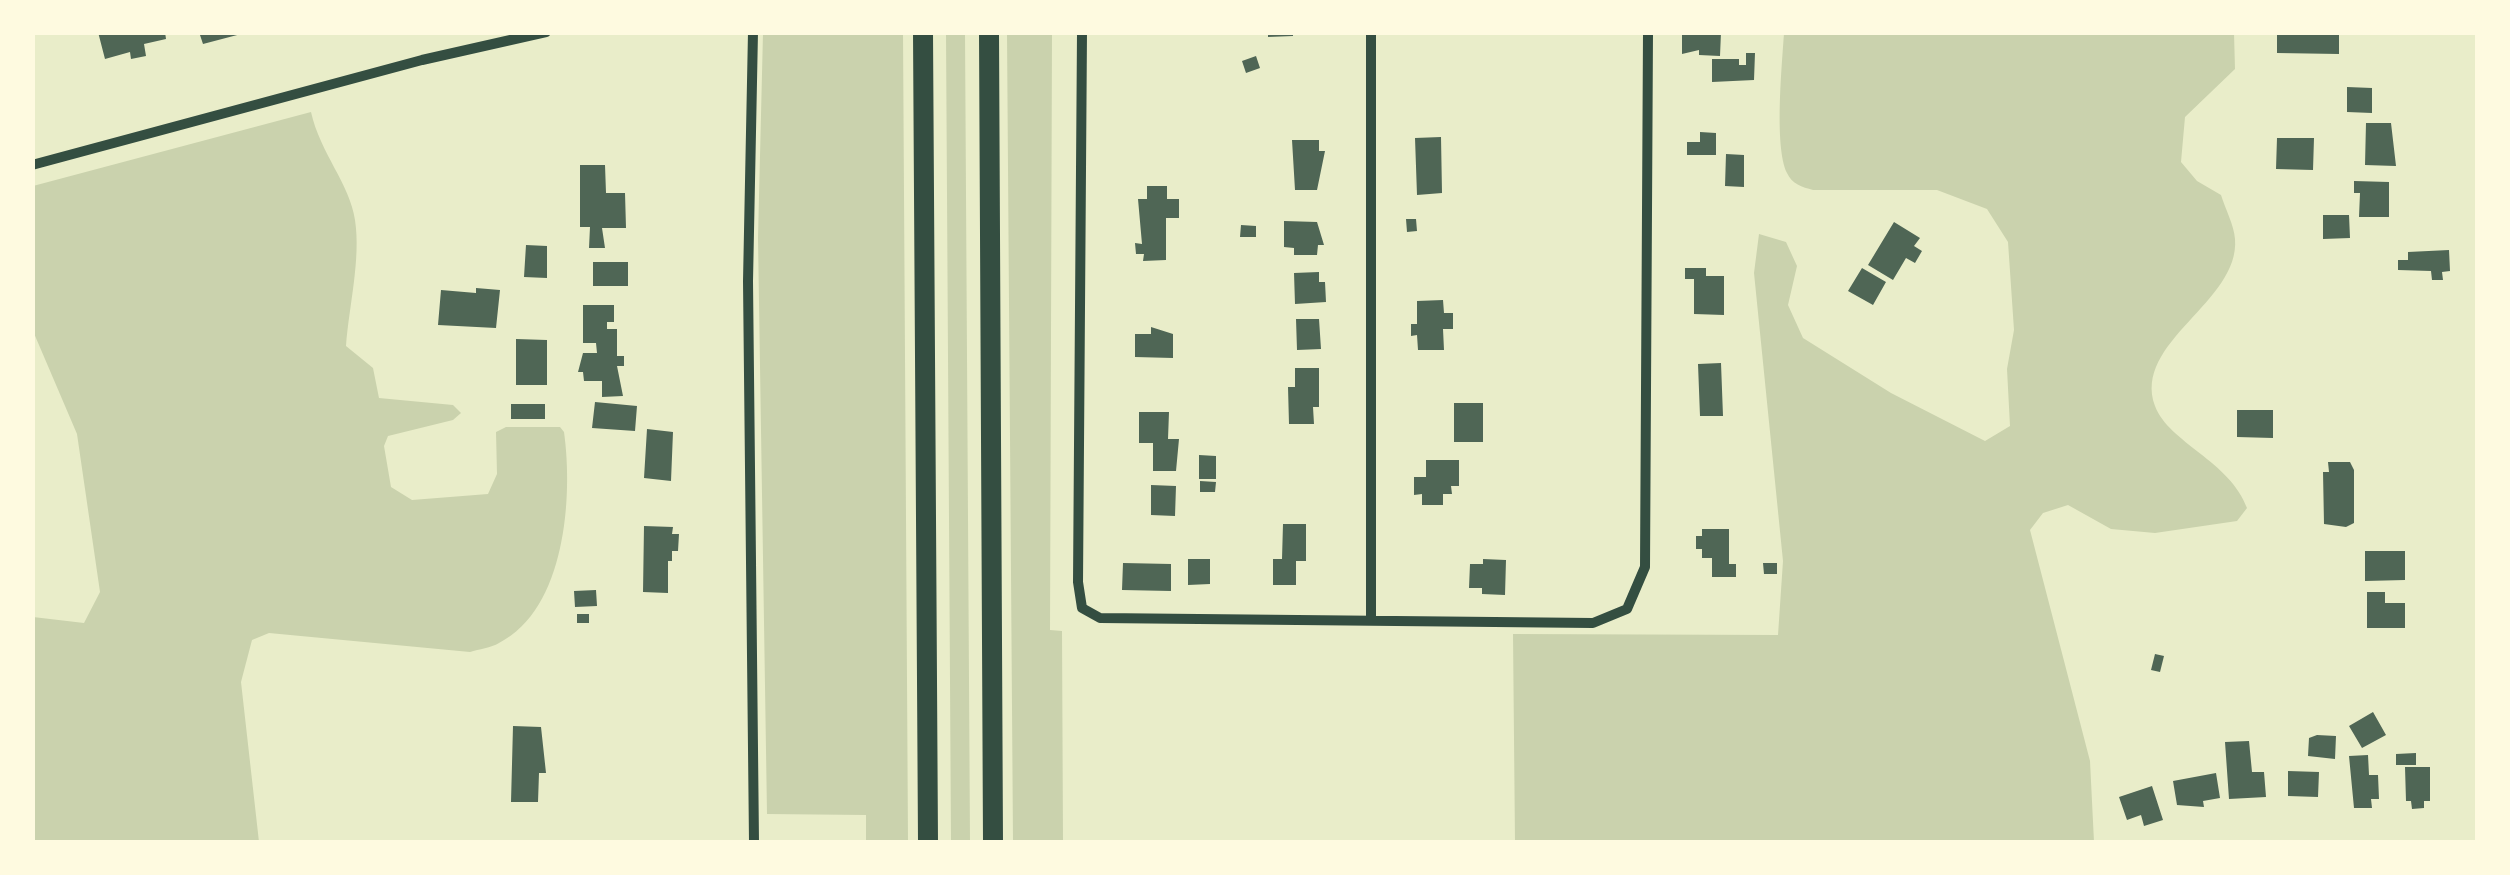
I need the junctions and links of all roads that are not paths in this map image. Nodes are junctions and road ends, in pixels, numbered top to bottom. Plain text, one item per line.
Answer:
1 (546, 32) edge
2 (753, 32) edge
3 (923, 32) edge
4 (989, 32) edge
5 (1082, 32) edge
6 (1371, 32) edge
7 (1648, 32) edge
8 (32, 165) edge
9 (1371, 620) junction
10 (754, 842) edge
11 (928, 842) edge
12 (993, 842) edge

1 - 8 street
2 - 10 street
3 - 11 highway
4 - 12 highway
5 - 9 street
6 - 9 street
7 - 9 street

